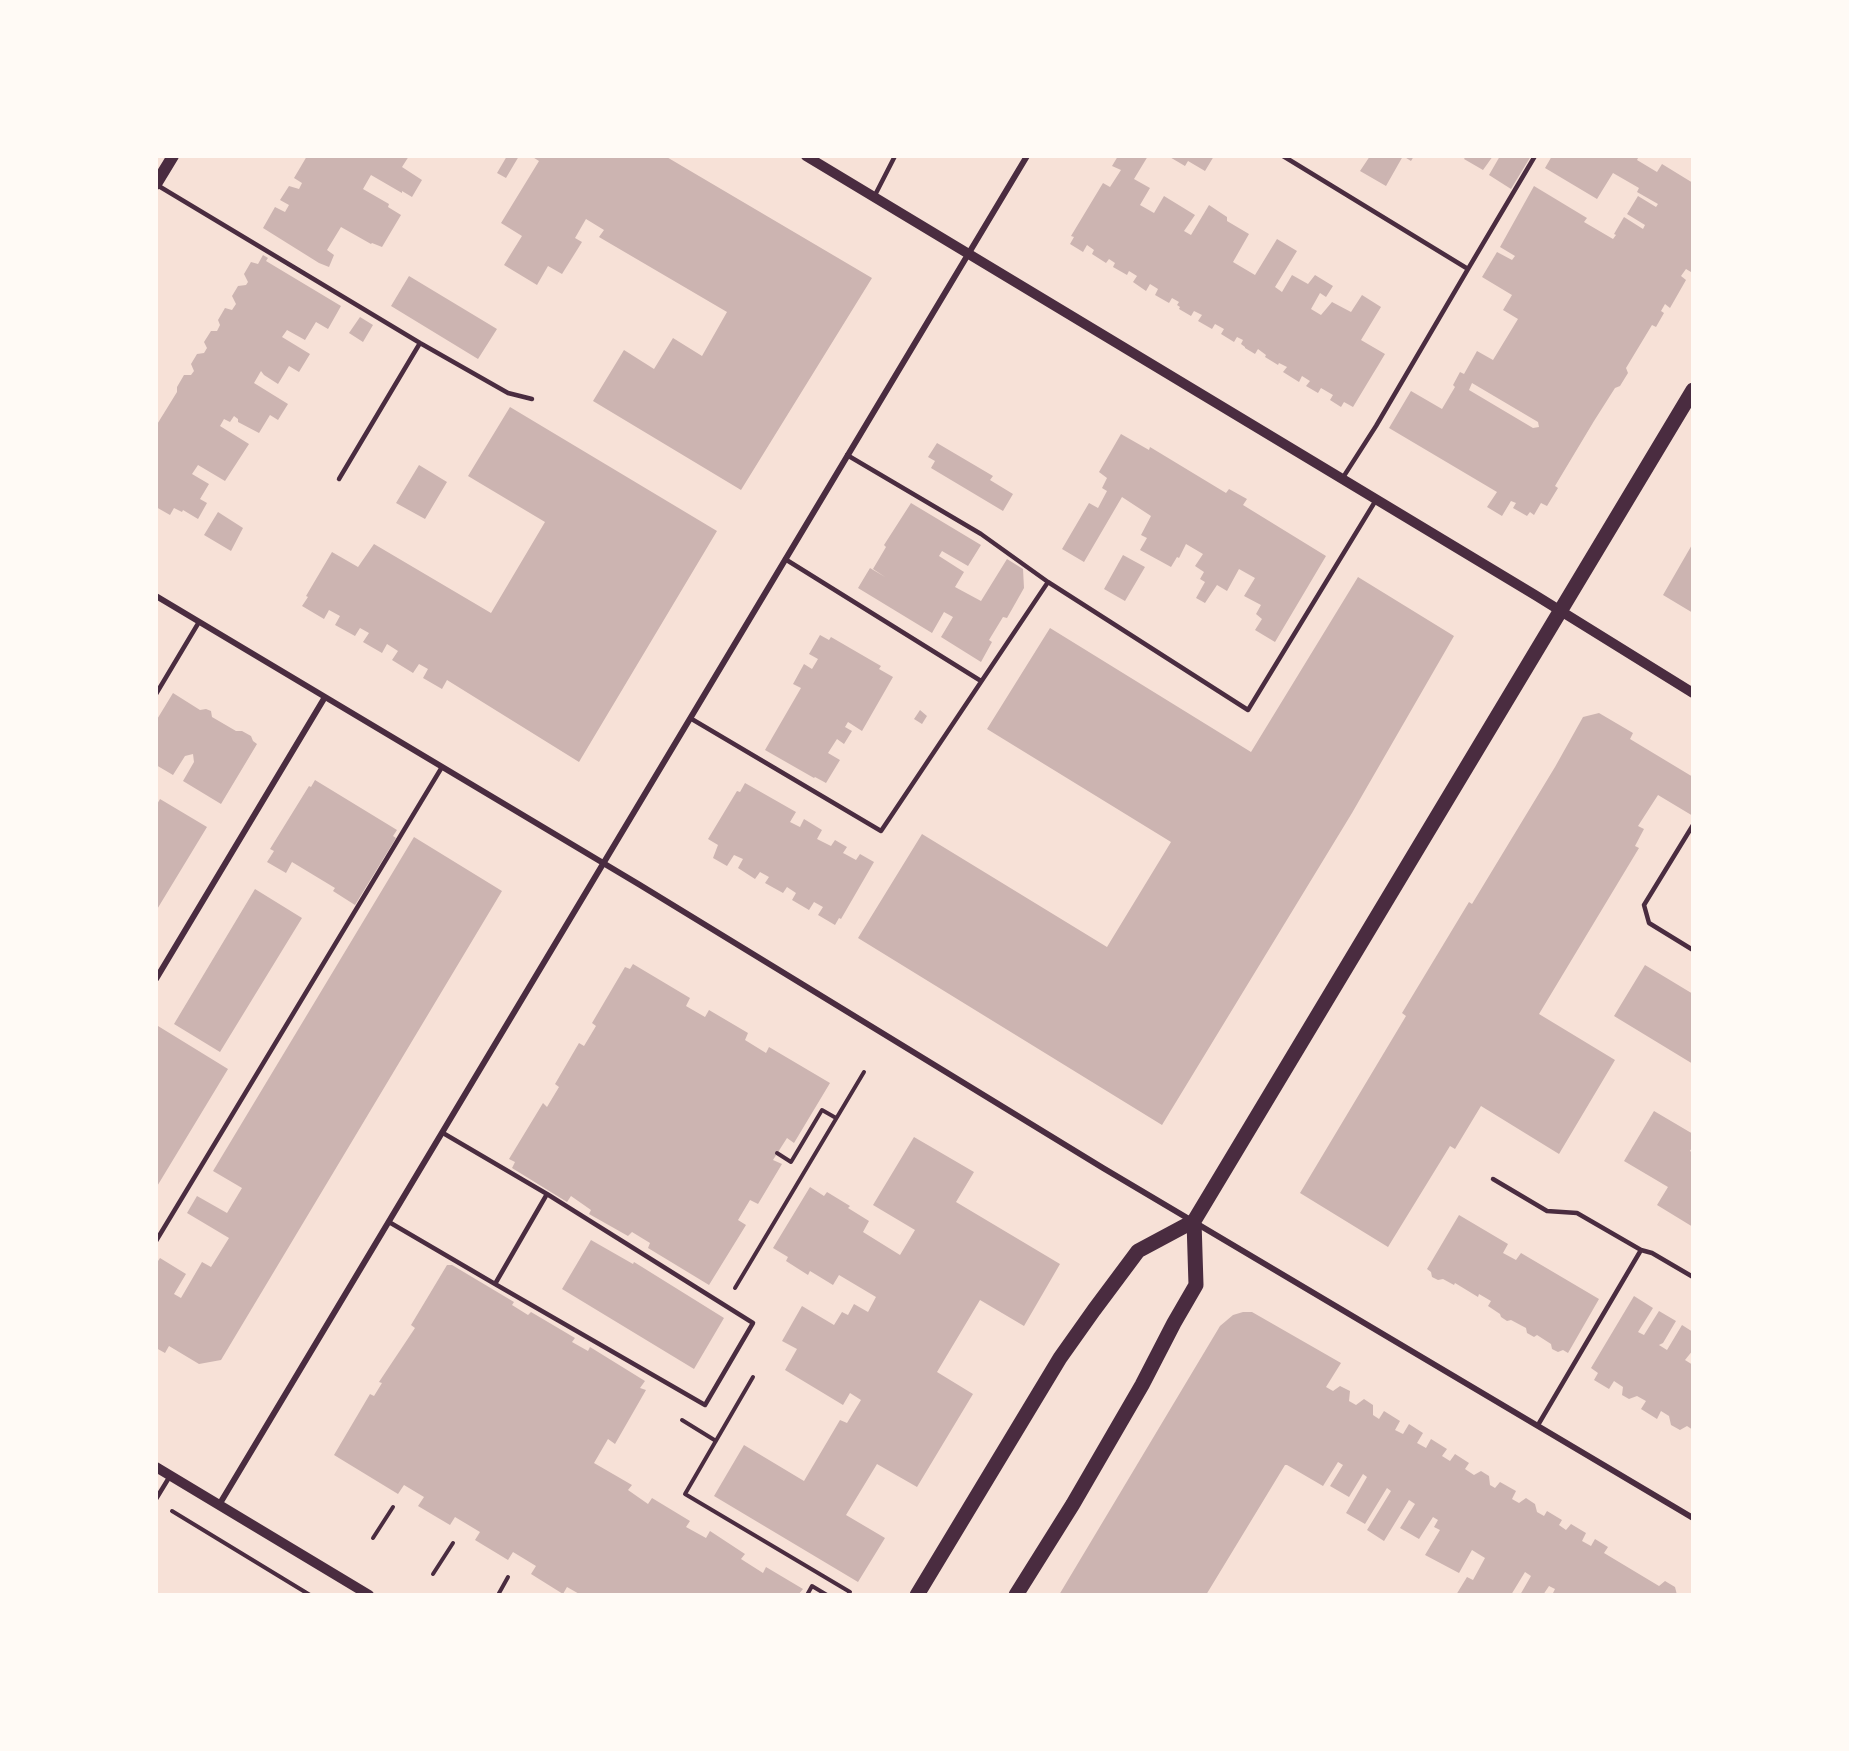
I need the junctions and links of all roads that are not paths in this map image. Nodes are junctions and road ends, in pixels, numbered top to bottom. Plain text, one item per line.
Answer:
1 (173, 156) edge
2 (806, 156) edge
3 (895, 156) edge
4 (1027, 156) edge
5 (1283, 156) edge
6 (1535, 156) edge
7 (156, 184) edge
8 (874, 197) junction
9 (968, 254) junction
10 (1468, 269) junction
11 (420, 343) junction
12 (1693, 390) edge
13 (532, 399) dead end
14 (847, 455) junction
15 (339, 479) dead end
16 (1342, 479) junction
17 (1376, 499) junction
18 (785, 559) junction
19 (1048, 582) junction
20 (156, 596) edge
21 (1560, 612) junction
22 (199, 621) junction
23 (981, 681) junction
24 (1693, 693) edge
25 (156, 694) edge
26 (325, 697) junction
27 (690, 718) junction
28 (442, 767) junction
29 (1693, 825) edge
30 (604, 864) junction
31 (1693, 950) edge
32 (156, 979) edge
33 (443, 1133) junction
34 (1493, 1179) dead end
35 (547, 1194) junction
36 (1194, 1221) junction
37 (389, 1222) junction
38 (156, 1241) edge
39 (1641, 1250) junction
40 (1693, 1277) edge
41 (495, 1284) junction
42 (1538, 1425) junction
43 (156, 1467) edge
44 (170, 1476) junction
45 (156, 1499) edge
46 (219, 1505) junction
47 (1693, 1518) edge
48 (369, 1595) edge
49 (917, 1595) edge
50 (1016, 1595) edge

1 - 7 main road
2 - 8 street
3 - 8 lane
4 - 9 street
5 - 10 lane
6 - 10 lane
7 - 11 lane
8 - 9 street
9 - 14 street
9 - 16 street
10 - 16 lane
11 - 13 lane
11 - 15 lane
12 - 21 main road
14 - 18 street
14 - 19 lane
16 - 17 street
17 - 19 lane
17 - 21 street
18 - 23 lane
18 - 27 street
19 - 23 lane
20 - 22 street
21 - 24 street
21 - 36 main road
22 - 25 lane
22 - 26 street
23 - 27 lane
26 - 28 street
26 - 32 street
27 - 30 street
28 - 30 street
28 - 38 lane
29 - 31 lane
30 - 33 street
30 - 36 street
33 - 35 lane
33 - 37 street
34 - 39 lane
35 - 41 lane
35 - 41 lane
36 - 42 street
36 - 49 main road
36 - 50 main road
37 - 41 lane
37 - 46 street
39 - 40 lane
39 - 42 lane
42 - 47 street
43 - 44 street
44 - 45 lane
44 - 46 street
46 - 48 street

